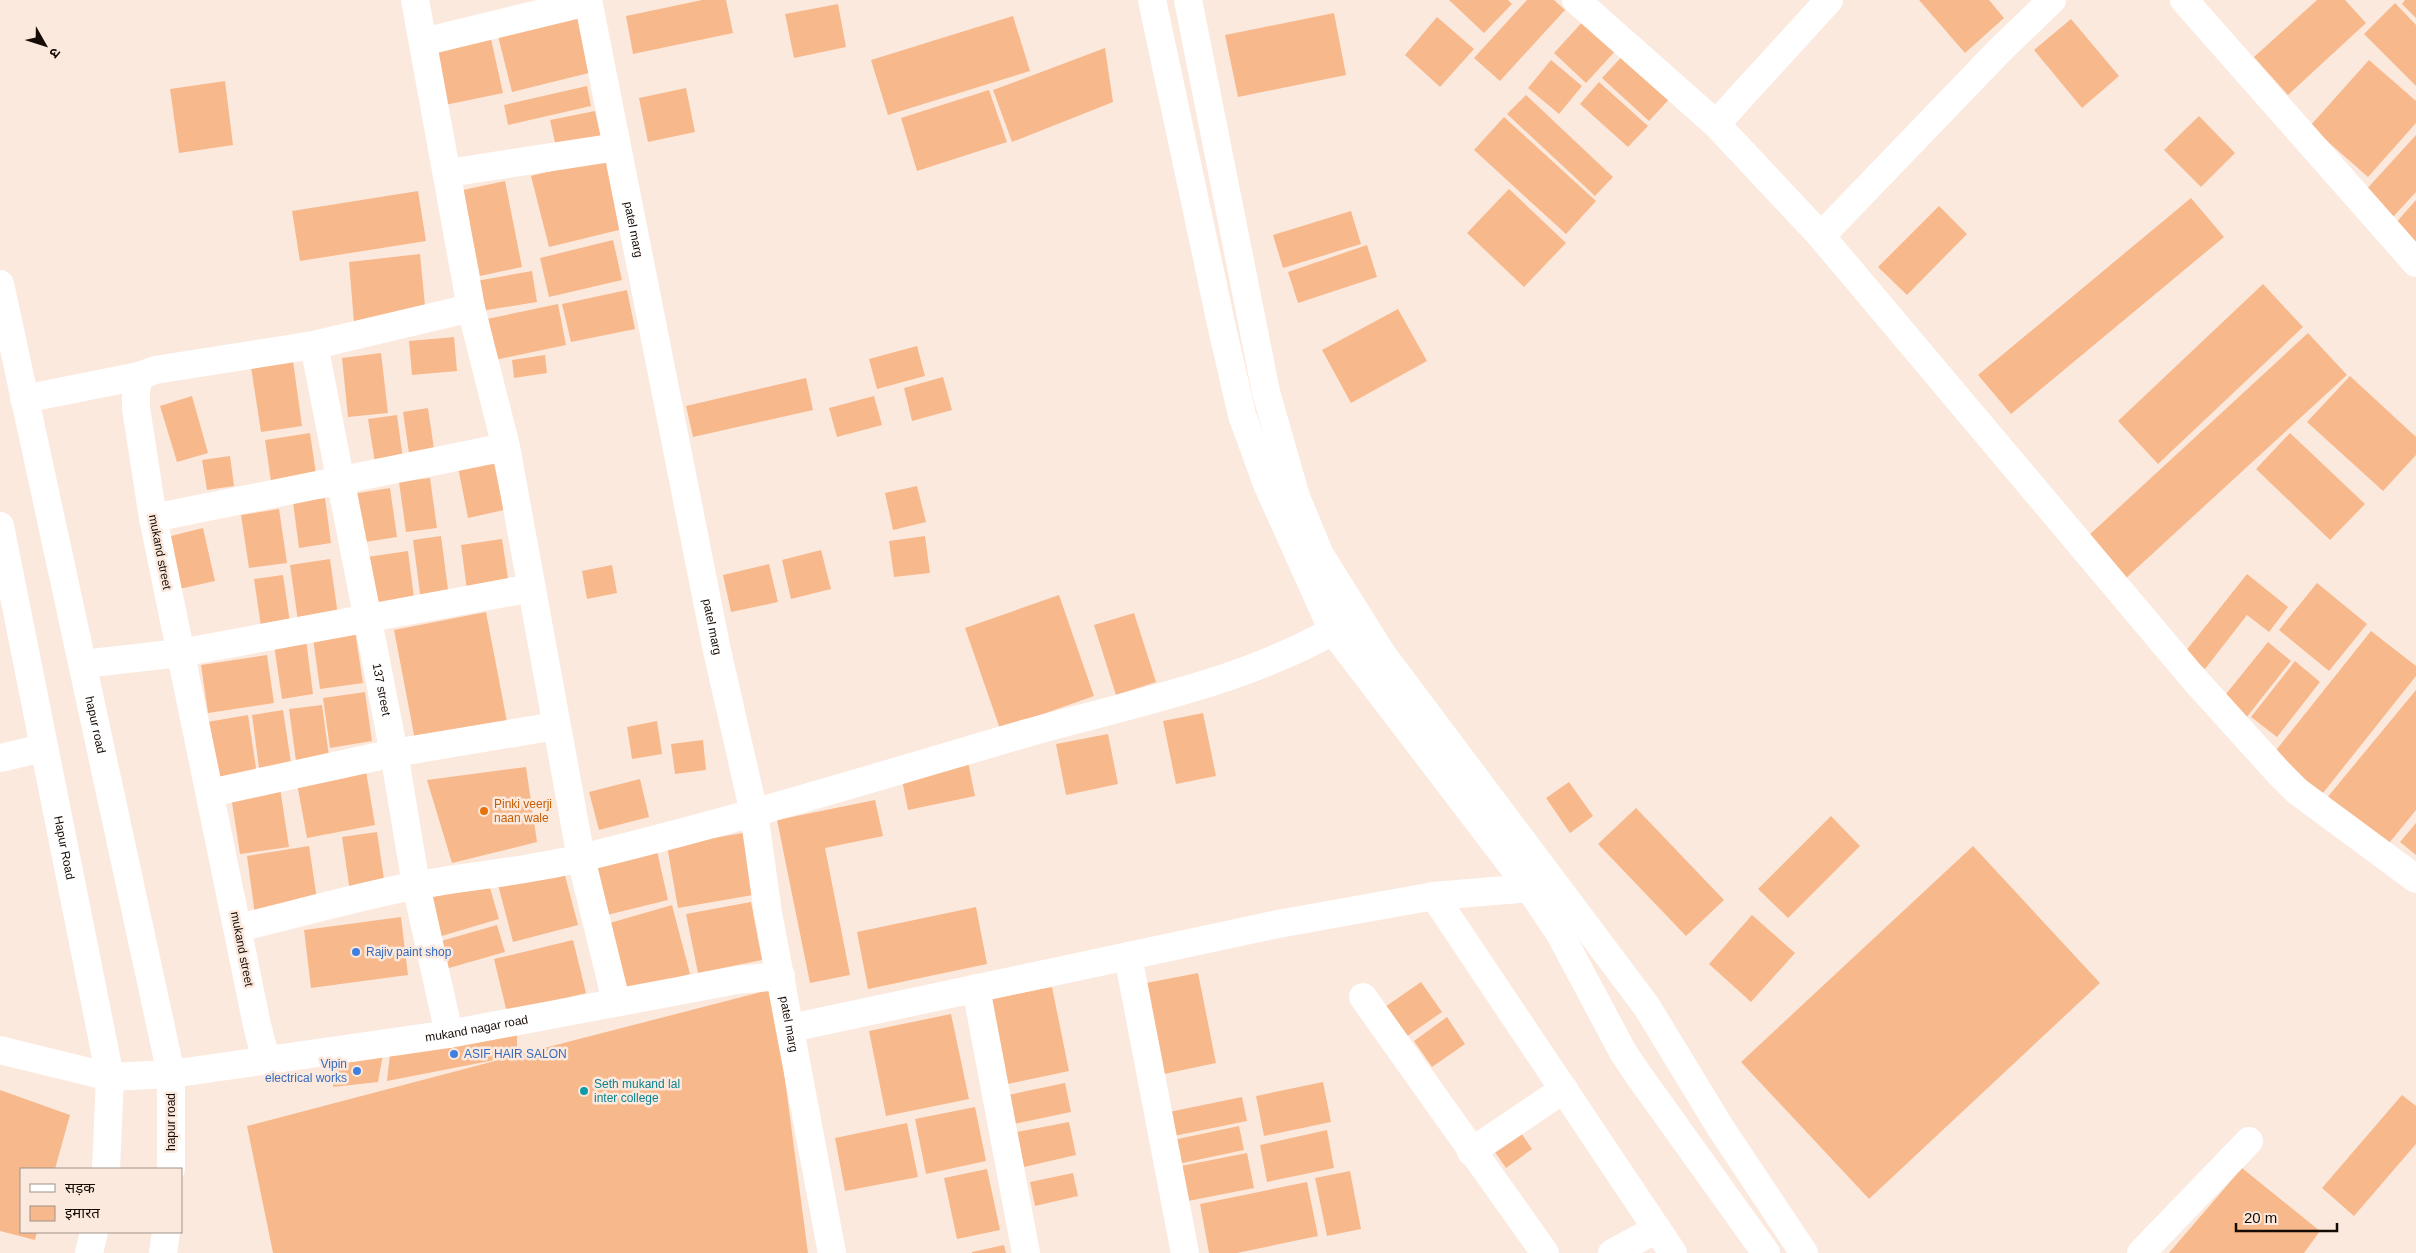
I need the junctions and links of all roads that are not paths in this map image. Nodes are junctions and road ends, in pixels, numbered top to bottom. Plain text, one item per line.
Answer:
1 (415, 0) edge
2 (1152, 0) edge
3 (1188, 0) edge
4 (1576, 0) edge
5 (1829, 0) edge
6 (2052, 0) edge
7 (2184, 0) edge
8 (588, 1) edge
9 (423, 42) junction
10 (1716, 124) junction
11 (617, 147) junction
12 (448, 173) junction
13 (1821, 236) junction
14 (2416, 263) edge
15 (0, 284) edge
16 (471, 308) junction
17 (314, 346) junction
18 (138, 376) junction
19 (24, 399) junction
20 (506, 447) junction
21 (339, 480) junction
22 (153, 518) junction
23 (0, 526) edge
24 (532, 588) junction
25 (1357, 616) junction
26 (366, 619) junction
27 (1333, 631) junction
28 (180, 653) junction
29 (83, 664) junction
30 (556, 726) junction
31 (43, 748) junction
32 (394, 753) junction
33 (0, 758) edge
34 (210, 793) junction
35 (754, 813) junction
36 (581, 858) junction
37 (2416, 879) edge
38 (416, 885) junction
39 (1557, 886) junction
40 (1530, 889) junction
41 (1434, 896) junction
42 (238, 928) junction
43 (1128, 956) junction
44 (781, 976) junction
45 (976, 988) junction
46 (1363, 997) dead end
47 (616, 1001) junction
48 (791, 1028) junction
49 (449, 1034) junction
50 (0, 1050) edge
51 (266, 1060) junction
52 (171, 1074) junction
53 (110, 1077) junction
54 (1564, 1089) junction
55 (2248, 1141) dead end
56 (1471, 1152) junction
57 (106, 1168) edge
58 (171, 1168) edge
59 (1657, 1229) junction
60 (94, 1233) edge
61 (166, 1233) edge
62 (89, 1253) edge
63 (163, 1253) edge
64 (832, 1253) edge
65 (1026, 1253) edge
66 (1185, 1253) edge
67 (1545, 1253) edge
68 (1612, 1253) edge
69 (1673, 1253) edge
70 (1766, 1253) edge
71 (1804, 1253) edge
72 (2141, 1253) edge

1 - 9 street
2 - 27 street
3 - 25 street
4 - 10 street
5 - 10 street
6 - 13 street
7 - 14 street
8 - 9 street
8 - 11 street, patel marg
9 - 12 street
10 - 13 street
11 - 12 street
11 - 35 street, patel marg
12 - 16 street
13 - 37 street
15 - 19 street, hapur road
16 - 17 street
16 - 20 street
17 - 18 street
17 - 21 street, 137 street
18 - 19 street
18 - 22 street, mukand street
19 - 29 street, hapur road
20 - 21 street
20 - 24 street
21 - 22 street
21 - 26 street, 137 street
22 - 28 street, mukand street
23 - 31 street, Hapur Road
24 - 26 street
24 - 30 street
25 - 27 street
25 - 39 street
26 - 28 street
26 - 32 street, 137 street
27 - 35 street
27 - 40 street
28 - 29 street
28 - 34 street, mukand street
29 - 52 street, hapur road
30 - 32 street
30 - 36 street
31 - 33 street
31 - 53 street, Hapur Road
32 - 34 street
32 - 38 street, 137 street
34 - 42 street, mukand street
35 - 36 street
35 - 44 street, patel marg
36 - 38 street
36 - 47 street
38 - 42 street
38 - 49 street, 137 street
39 - 40 street
39 - 71 street
40 - 41 street
40 - 70 street
41 - 43 street
41 - 54 street
42 - 51 street, mukand street
43 - 45 street
43 - 66 street
44 - 47 street, mukand nagar road
44 - 48 street, patel marg
45 - 48 street
45 - 65 street
46 - 56 street
47 - 49 street, mukand nagar road
48 - 64 street, patel marg
49 - 51 street, mukand nagar road
50 - 53 street, mukand nagar road
51 - 52 street, mukand nagar road
52 - 53 street, mukand nagar road
52 - 58 street, hapur road
53 - 57 street, Hapur Road
54 - 56 street
54 - 59 street
55 - 72 street
56 - 67 street
59 - 68 street
59 - 69 street
60 - 62 street
61 - 63 street

